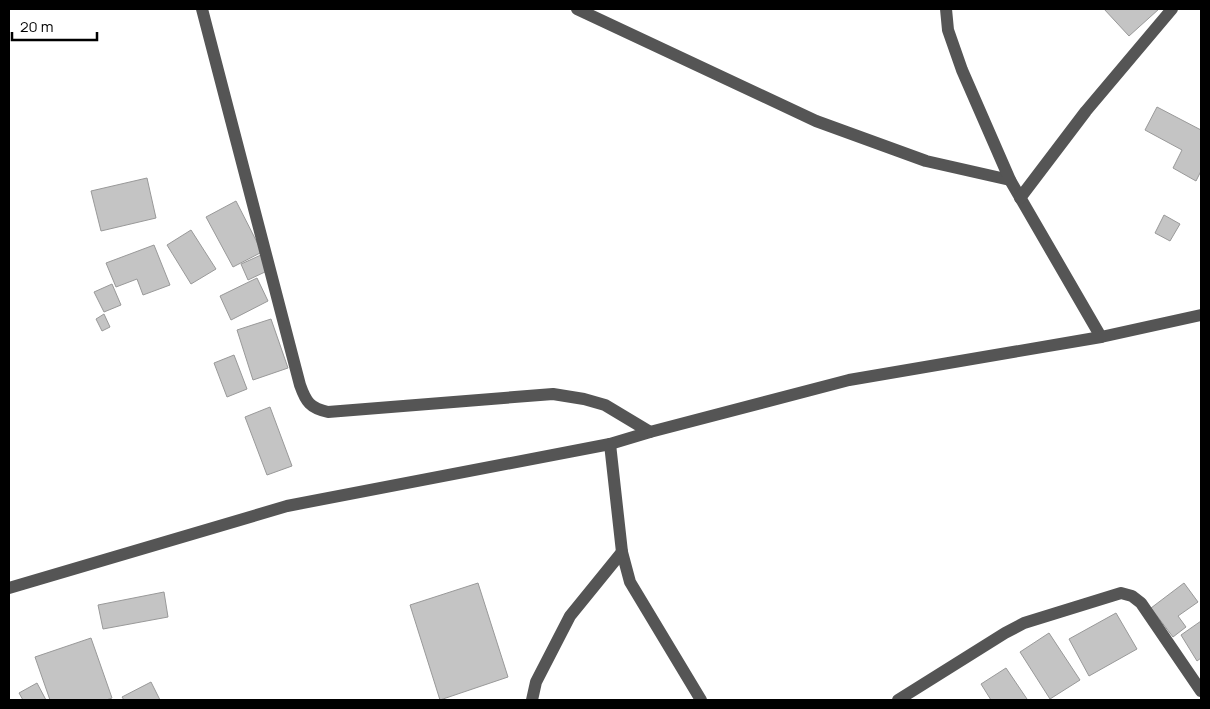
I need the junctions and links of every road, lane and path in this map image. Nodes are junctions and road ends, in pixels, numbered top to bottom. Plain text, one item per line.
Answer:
1 (202, 9) edge
2 (577, 9) edge
3 (946, 9) edge
4 (1172, 9) edge
5 (1010, 180) junction
6 (1020, 198) junction
7 (1201, 315) edge
8 (1101, 337) junction
9 (650, 432) junction
10 (610, 444) junction
11 (622, 552) junction
12 (9, 588) edge
13 (1201, 691) edge
14 (532, 700) edge
15 (701, 700) edge
16 (898, 700) edge

1 - 9 street
2 - 5 street
3 - 5 street
4 - 6 street
5 - 6 street
6 - 8 street
7 - 8 street
8 - 9 street
9 - 10 street
10 - 11 street
10 - 12 street
11 - 14 street
11 - 15 street
13 - 16 street

